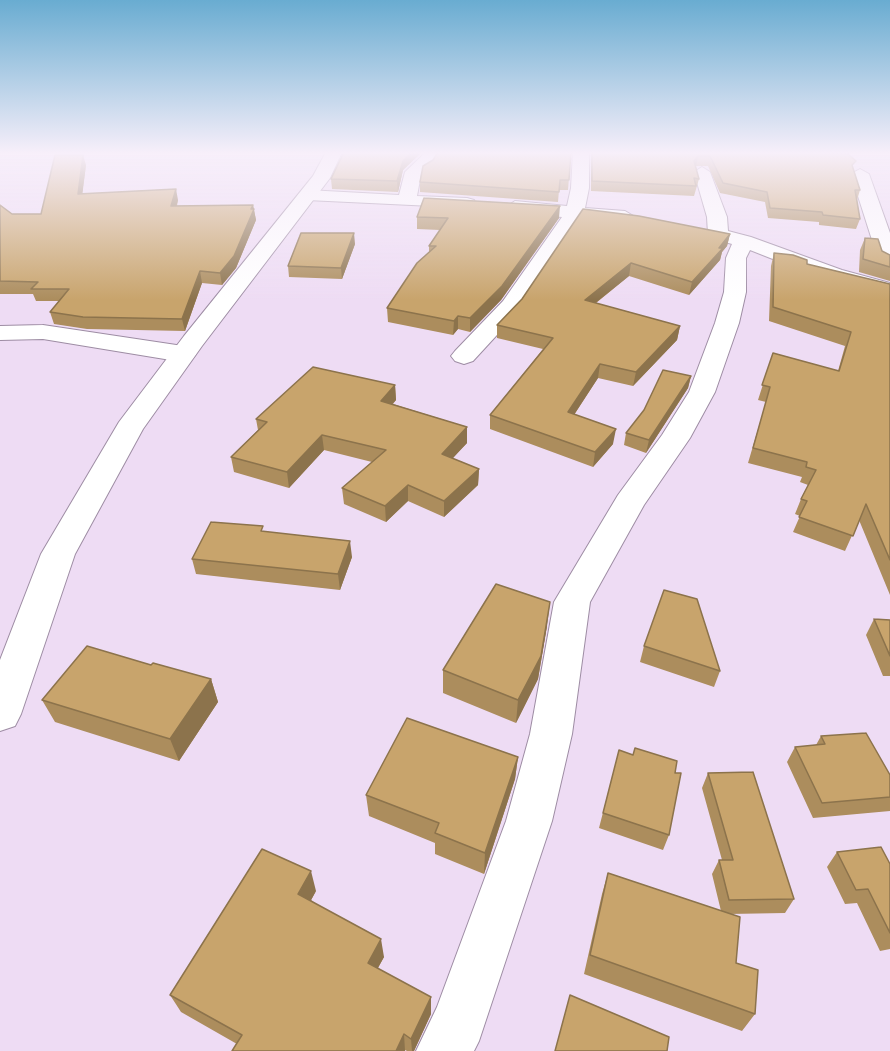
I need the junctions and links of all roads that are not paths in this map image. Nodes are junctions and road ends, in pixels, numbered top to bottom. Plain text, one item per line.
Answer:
1 (302, 201) edge
2 (406, 201) edge
3 (578, 201) edge
4 (712, 201) edge
5 (869, 201) edge
6 (576, 212) junction
7 (642, 220) edge
8 (695, 230) edge
9 (731, 237) junction
10 (890, 262) edge
11 (890, 290) edge
12 (1, 333) edge
13 (183, 354) junction
14 (464, 356) dead end
15 (0, 714) edge
16 (444, 1051) edge

1 - 13 street
2 - 6 street
3 - 6 street
4 - 9 street
5 - 10 street
6 - 7 street
6 - 14 street
8 - 9 street
9 - 11 street
9 - 16 street
12 - 13 street
13 - 15 street

